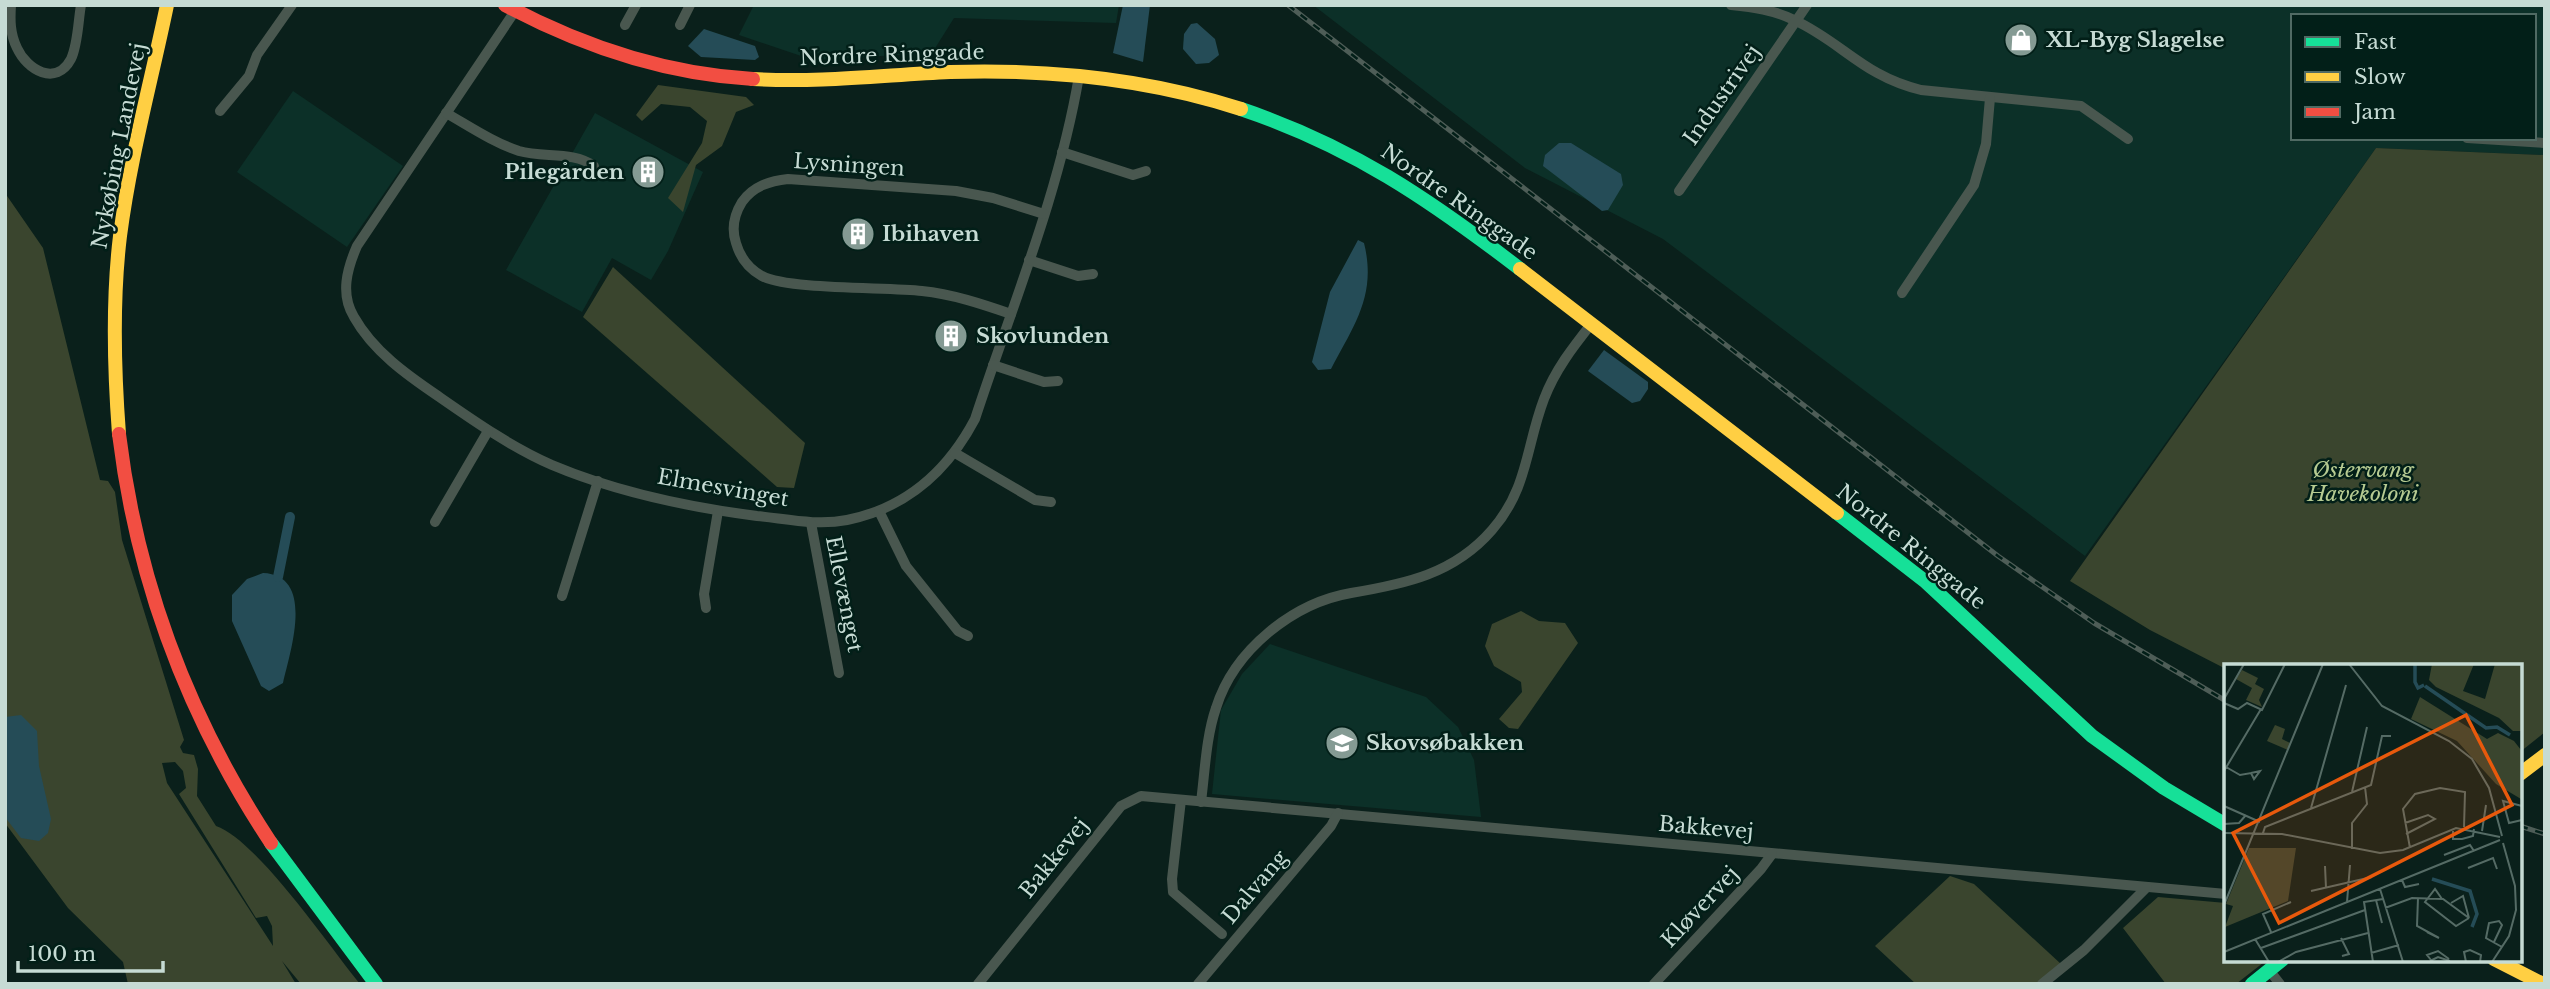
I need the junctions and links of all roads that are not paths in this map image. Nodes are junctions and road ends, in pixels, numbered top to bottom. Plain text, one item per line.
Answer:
1 (11, 5) edge
2 (81, 5) edge
3 (167, 5) edge
4 (292, 5) edge
5 (636, 5) edge
6 (690, 5) edge
7 (1731, 5) edge
8 (1807, 5) edge
9 (510, 8) edge
10 (1797, 21) junction
11 (625, 25) dead end
12 (680, 25) dead end
13 (1079, 76) junction
14 (1990, 98) junction
15 (220, 111) dead end
16 (446, 113) junction
17 (2128, 139) dead end
18 (2493, 140) edge
19 (2545, 144) edge
20 (1062, 152) junction
21 (594, 166) dead end
22 (1146, 171) dead end
23 (1679, 191) dead end
24 (1044, 214) junction
25 (1029, 260) junction
26 (1093, 274) dead end
27 (1902, 293) dead end
28 (1011, 314) junction
29 (1592, 323) junction
30 (993, 365) junction
31 (1058, 381) dead end
32 (488, 431) junction
33 (955, 453) junction
34 (598, 481) junction
35 (1051, 502) dead end
36 (718, 511) junction
37 (879, 511) junction
38 (435, 522) dead end
39 (811, 523) junction
40 (562, 596) dead end
41 (706, 608) dead end
42 (968, 636) dead end
43 (839, 673) dead end
44 (2545, 755) edge
45 (2522, 772) edge
46 (1181, 800) junction
47 (1201, 802) junction
48 (1338, 813) junction
49 (2224, 824) edge
50 (1772, 854) junction
51 (2147, 887) junction
52 (2224, 894) edge
53 (1222, 934) dead end
54 (2280, 961) edge
55 (2498, 961) edge
56 (2269, 970) junction
57 (376, 984) edge
58 (978, 984) edge
59 (1198, 984) edge
60 (1654, 984) edge
61 (2042, 984) edge
62 (2252, 984) edge
63 (2280, 984) edge
64 (2543, 984) edge

1 - 2 street
3 - 57 street, Nykøbing Landevej
4 - 15 street
5 - 11 street
6 - 12 street
7 - 10 street
8 - 10 street, Industrivej
9 - 13 street, Nordre Ringgade
9 - 16 street, Elmesvinget
10 - 14 street
10 - 23 street, Industrivej
13 - 20 street, Elmesvinget
13 - 29 street, Nordre Ringgade
14 - 17 street
14 - 27 street
16 - 21 street
16 - 32 street, Elmesvinget
18 - 19 street
20 - 22 street
20 - 24 street, Elmesvinget
24 - 25 street, Elmesvinget
24 - 28 street, Lysningen
25 - 26 street
25 - 28 street, Elmesvinget
28 - 30 street, Elmesvinget
29 - 47 street
29 - 49 street, Nordre Ringgade
30 - 31 street
30 - 33 street, Elmesvinget
32 - 34 street, Elmesvinget
32 - 38 street
33 - 35 street
33 - 37 street, Elmesvinget
34 - 36 street, Elmesvinget
34 - 40 street
36 - 39 street, Elmesvinget
36 - 41 street
37 - 39 street, Elmesvinget
37 - 42 street
39 - 43 street, Ellevænget
44 - 45 street
46 - 47 street, Bakkevej
46 - 53 street
46 - 58 street, Bakkevej
47 - 48 street, Bakkevej
48 - 50 street, Bakkevej
48 - 59 street, Dalvang
50 - 51 street, Bakkevej
50 - 60 street, Kløvervej
51 - 52 street, Bakkevej
51 - 61 street
54 - 56 street
55 - 64 street
56 - 62 street
56 - 63 street

